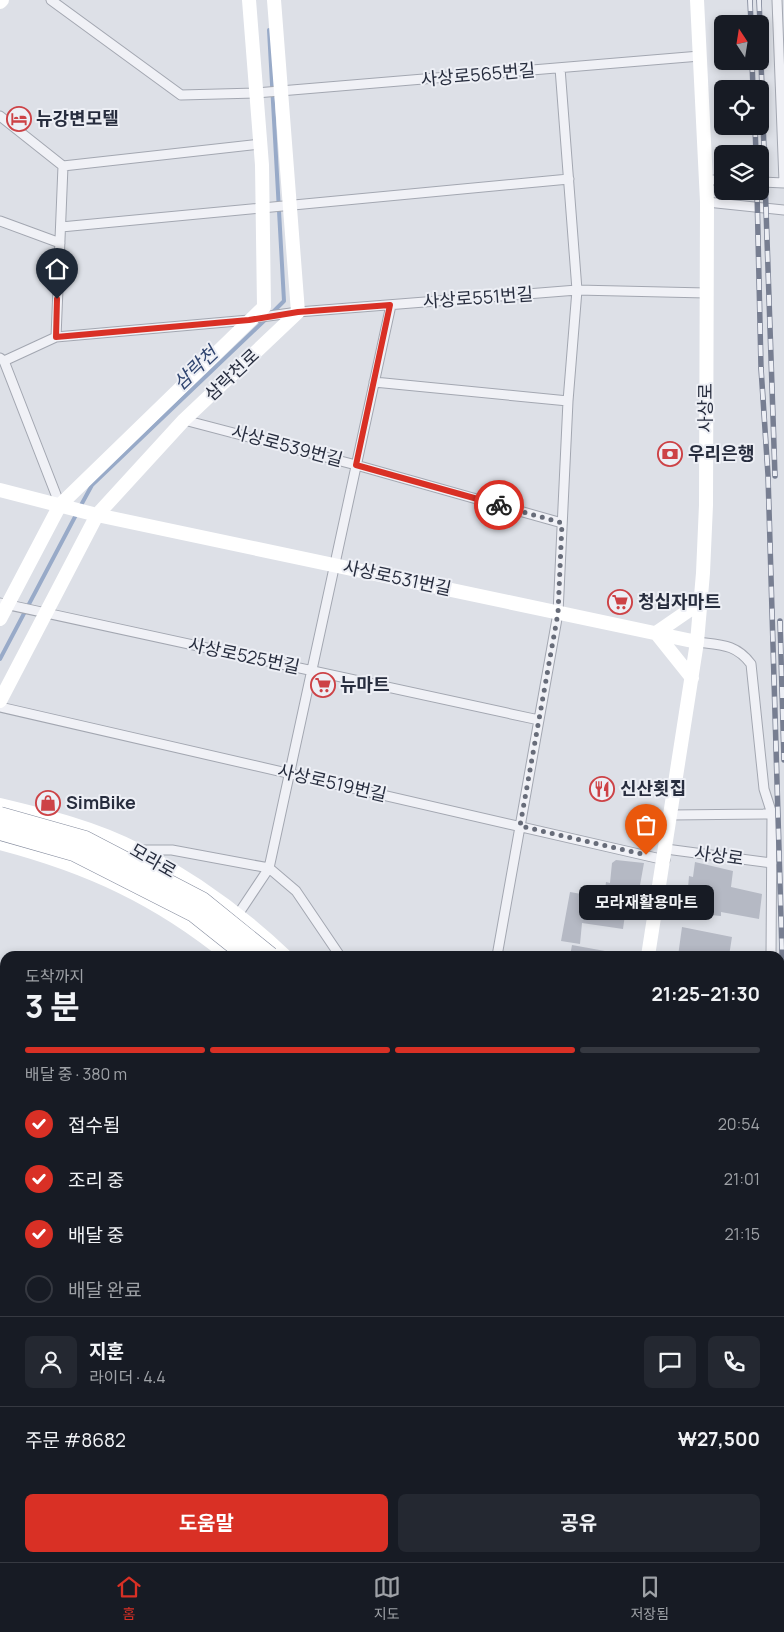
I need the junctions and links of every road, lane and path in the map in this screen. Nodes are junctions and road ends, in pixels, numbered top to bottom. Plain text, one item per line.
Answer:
1 (51, 0) edge
2 (249, 0) edge
3 (274, 0) edge
4 (697, 0) edge
5 (777, 0) edge
6 (700, 56) junction
7 (560, 68) junction
8 (281, 91) junction
9 (260, 92) junction
10 (0, 116) edge
11 (260, 144) junction
12 (63, 166) junction
13 (568, 179) junction
14 (706, 180) junction
15 (714, 180) edge
16 (769, 182) edge
17 (784, 183) edge
18 (707, 202) junction
19 (289, 204) junction
20 (267, 206) junction
21 (784, 210) edge
22 (0, 221) edge
23 (61, 227) junction
24 (60, 243) junction
25 (577, 290) junction
26 (706, 293) junction
27 (390, 305) junction
28 (298, 312) junction
29 (250, 320) junction
30 (56, 337) junction
31 (2, 360) edge
32 (374, 382) junction
33 (568, 401) junction
34 (184, 420) junction
35 (356, 465) junction
36 (0, 490) edge
37 (66, 506) junction
38 (92, 513) junction
39 (562, 523) junction
40 (335, 565) junction
41 (700, 602) junction
42 (8, 605) edge
43 (41, 613) junction
44 (558, 613) junction
45 (0, 619) edge
46 (656, 633) junction
47 (697, 642) junction
48 (312, 671) junction
49 (692, 678) junction
50 (0, 701) edge
51 (0, 707) edge
52 (539, 720) junction
53 (290, 774) junction
54 (0, 805) edge
55 (772, 814) junction
56 (671, 815) junction
57 (0, 816) edge
58 (520, 826) junction
59 (0, 831) edge
60 (0, 843) edge
61 (136, 849) junction
62 (665, 854) junction
63 (772, 864) junction
64 (270, 868) junction
65 (237, 916) junction
66 (214, 945) junction
67 (222, 951) edge
68 (242, 951) edge
69 (264, 951) edge
70 (279, 951) edge
71 (337, 951) edge
72 (497, 951) edge
73 (649, 951) edge
74 (771, 951) edge

1 - 9 street, 사상로565번길
2 - 9 street, 삼락천로
3 - 8 street
4 - 6 street, 사상로
5 - 17 street
6 - 7 street, 사상로565번길
6 - 14 street, 사상로
7 - 8 street, 사상로565번길
7 - 13 street
8 - 9 street, 사상로565번길
8 - 19 street
9 - 11 street, 삼락천로
10 - 12 street
11 - 12 street
11 - 20 street, 삼락천로
12 - 23 street
13 - 19 street
13 - 25 street
14 - 15 street
14 - 18 street, 사상로
16 - 17 street
18 - 21 street
18 - 26 street, 사상로
19 - 20 street
19 - 28 street
20 - 23 street
20 - 29 street, 삼락천로
22 - 24 street
23 - 24 street
24 - 30 street
25 - 26 street, 사상로551번길
25 - 27 street, 사상로551번길
25 - 33 street
26 - 41 street, 사상로
27 - 28 street, 사상로551번길
27 - 32 street
28 - 29 street, 사상로551번길
28 - 34 street, 삼락천로
29 - 30 street, 사상로551번길
29 - 37 street, 삼락천로
30 - 31 street, 사상로551번길
31 - 37 street
32 - 33 street
32 - 35 street
33 - 39 street
34 - 35 street, 사상로539번길
34 - 38 street, 삼락천로
35 - 39 street, 사상로539번길
35 - 40 street
36 - 37 street, 사상로531번길
37 - 38 street, 사상로531번길
37 - 42 street, 삼락천로
38 - 40 street, 사상로531번길
38 - 43 street, 삼락천로
39 - 44 street
40 - 44 street, 사상로531번길
40 - 48 street
41 - 46 street
41 - 47 street, 사상로
42 - 43 street, 사상로525번길
42 - 45 street, 삼락천로
43 - 48 street, 사상로525번길
43 - 50 street, 삼락천로
44 - 46 street, 사상로531번길
44 - 52 street
46 - 47 street, 사상로531번길
46 - 49 street
47 - 49 street, 사상로
47 - 55 street
48 - 52 street, 사상로525번길
48 - 53 street
49 - 56 street, 사상로
51 - 53 street, 사상로519번길
52 - 58 street
53 - 58 street, 사상로519번길
53 - 64 street
54 - 61 street, 모라로
55 - 56 street
55 - 63 street
56 - 62 street, 사상로
57 - 69 highway, 모라로, bridge
58 - 62 street, 사상로519번길
58 - 72 street
59 - 68 highway, 모라로, bridge
60 - 66 street, 모라로
61 - 64 street
61 - 65 street, 모라로
62 - 63 street, 사상로
62 - 73 street, 사상로
63 - 74 street
64 - 65 street
64 - 71 street
65 - 66 street
65 - 70 street, 모라로
66 - 67 street, 모라로

